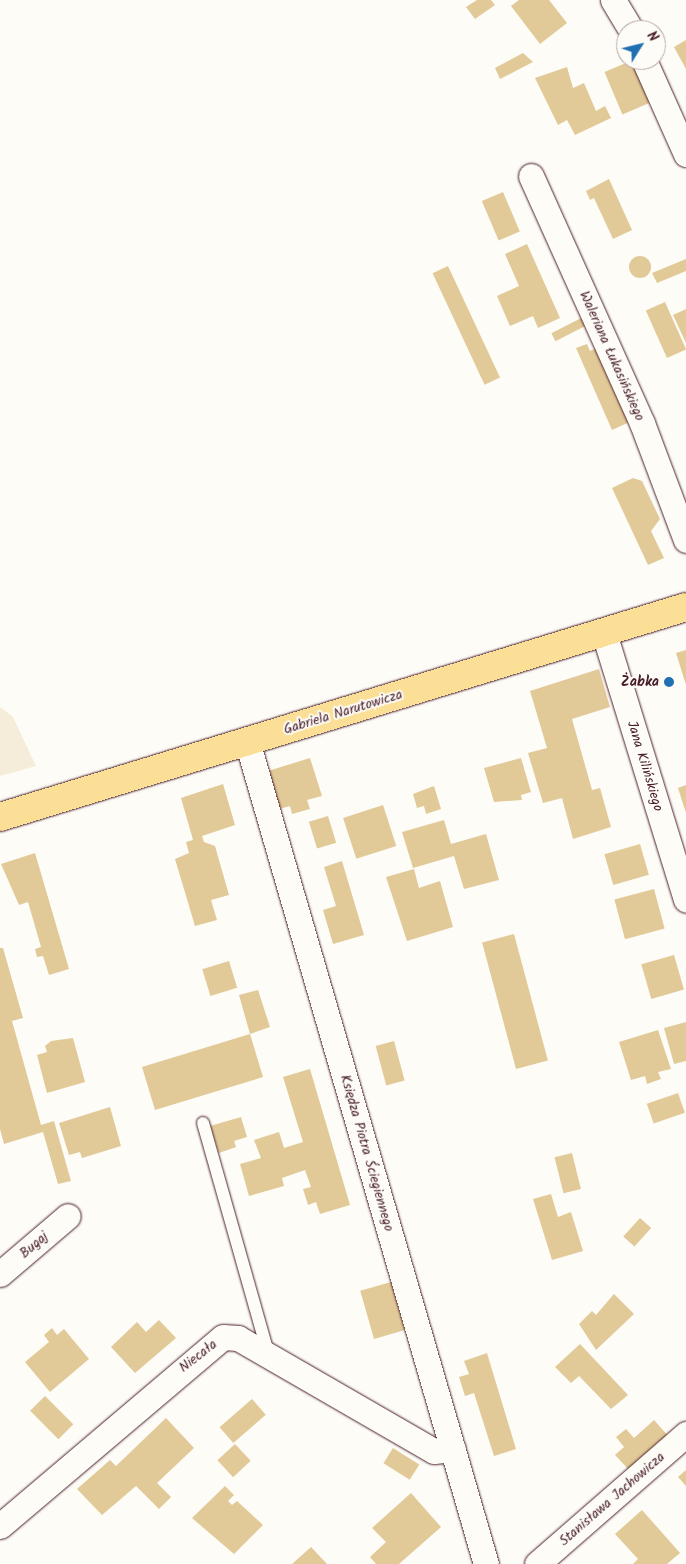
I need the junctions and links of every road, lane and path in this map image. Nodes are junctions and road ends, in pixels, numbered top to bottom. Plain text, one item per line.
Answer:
1 (613, 0) edge
2 (625, 20) edge
3 (648, 70) edge
4 (686, 154) edge
5 (531, 176) dead end
6 (686, 540) edge
7 (686, 607) edge
8 (604, 633) junction
9 (247, 741) junction
10 (0, 817) edge
11 (686, 900) edge
12 (203, 1123) dead end
13 (68, 1216) dead end
14 (0, 1274) edge
15 (268, 1355) junction
16 (686, 1434) edge
17 (452, 1449) junction
18 (0, 1526) edge
19 (476, 1560) edge
20 (538, 1564) edge

1 - 2 street
3 - 4 street
5 - 6 street, Waleriana Łukasińskiego
7 - 8 main road, Gabriela Narutowicza
8 - 9 main road, Gabriela Narutowicza
8 - 11 street, Jana Kilińskiego
9 - 10 main road, Gabriela Narutowicza
9 - 17 street, Księdza Piotra Ściegiennego
12 - 15 lane
13 - 14 street, Bugaj
15 - 17 street, Niecała
15 - 18 street, Niecała
16 - 20 street, Stanisława Jachowicza
17 - 19 street, Księdza Piotra Ściegiennego

